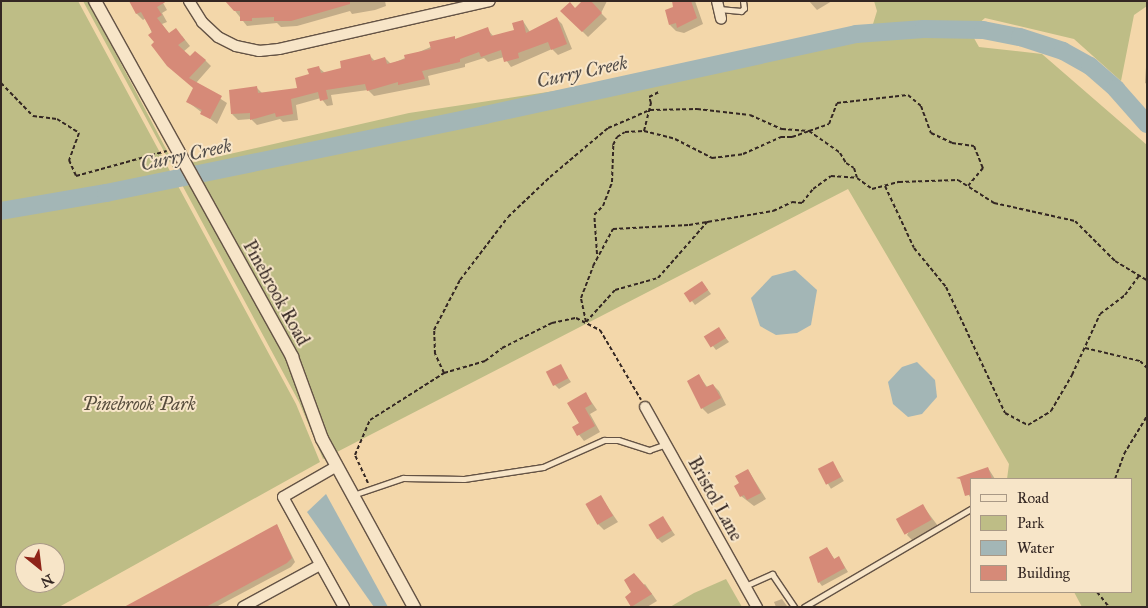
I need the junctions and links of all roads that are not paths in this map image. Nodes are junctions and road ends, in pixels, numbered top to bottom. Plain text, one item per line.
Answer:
1 (95, 1) edge
2 (189, 1) edge
3 (490, 1) edge
4 (743, 1) edge
5 (719, 10) edge
6 (645, 407) road end
7 (666, 444) junction
8 (337, 466) junction
9 (353, 495) junction
10 (970, 509) edge
11 (320, 565) junction
12 (745, 586) junction
13 (243, 607) edge
14 (344, 607) edge
15 (414, 607) edge
16 (757, 607) edge
17 (794, 607) edge
18 (804, 607) edge

1 - 8 street, Pinebrook Road
2 - 3 street
4 - 5 lane
6 - 7 street, Bristol Lane
7 - 9 lane
7 - 12 street, Bristol Lane
8 - 9 street, Pinebrook Road
8 - 11 street
9 - 15 street, Pinebrook Road
10 - 18 lane
11 - 13 street
11 - 14 street
12 - 16 street, Bristol Lane
12 - 17 lane

